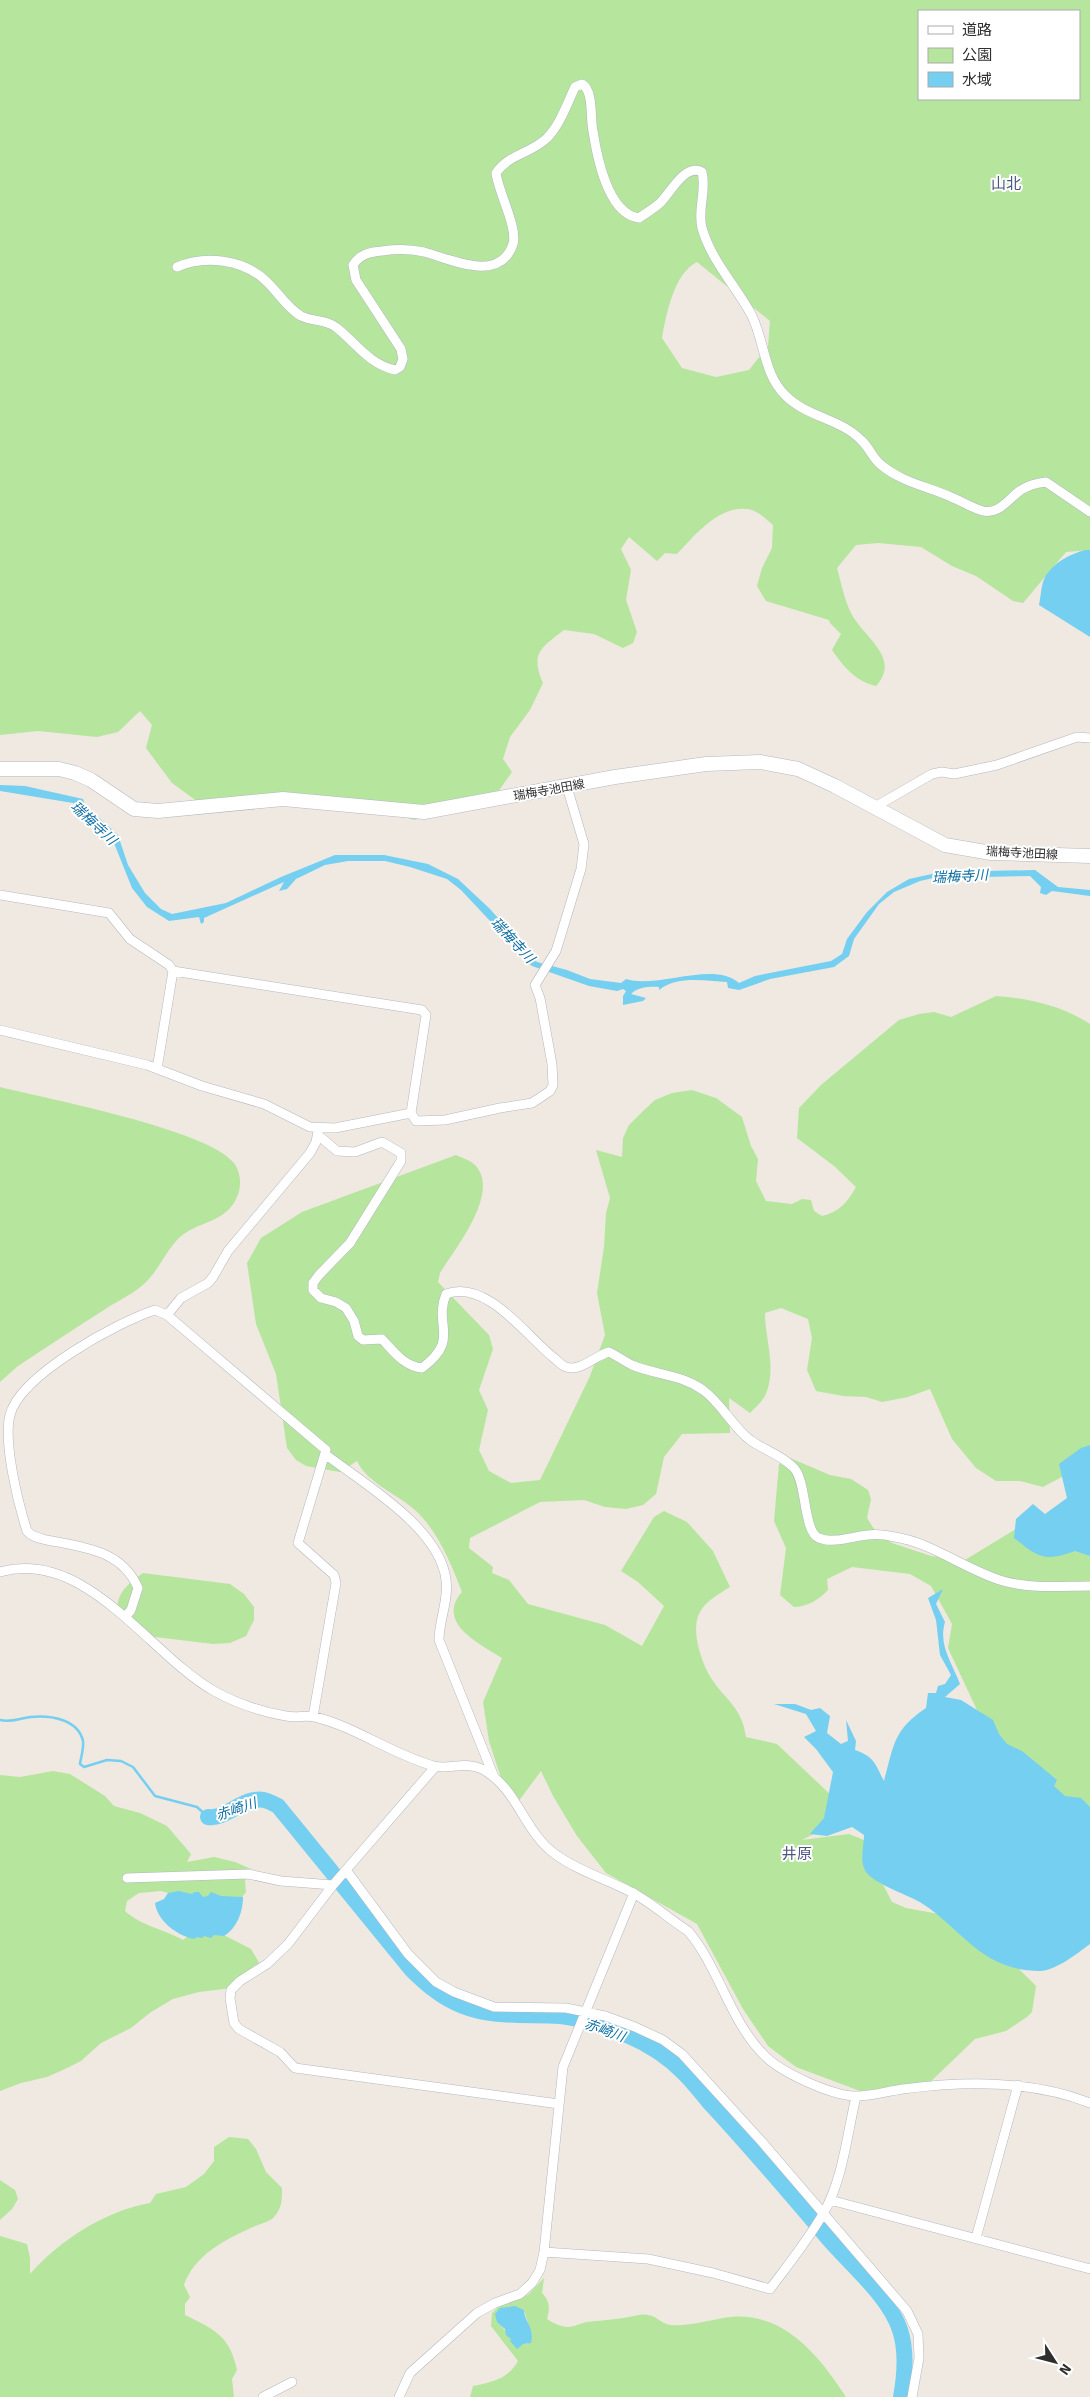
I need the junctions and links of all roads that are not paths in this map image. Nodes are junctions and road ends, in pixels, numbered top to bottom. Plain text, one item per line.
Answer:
1 (177, 267) dead end
2 (1090, 512) edge
3 (1090, 738) edge
4 (0, 769) edge
5 (567, 787) junction
6 (878, 808) junction
7 (1090, 856) edge
8 (0, 895) edge
9 (173, 972) junction
10 (0, 1030) edge
11 (157, 1069) junction
12 (410, 1114) junction
13 (318, 1131) junction
14 (167, 1315) junction
15 (325, 1454) junction
16 (0, 1572) edge
17 (1090, 1586) edge
18 (126, 1616) junction
19 (314, 1716) junction
20 (435, 1767) junction
21 (494, 1777) junction
22 (346, 1870) junction
23 (126, 1878) dead end
24 (333, 1885) junction
25 (634, 1893) junction
26 (586, 2013) junction
27 (1018, 2085) junction
28 (856, 2097) junction
29 (1090, 2103) edge
30 (559, 2104) junction
31 (830, 2200) junction
32 (823, 2214) junction
33 (976, 2238) junction
34 (544, 2252) junction
35 (1090, 2269) edge
36 (292, 2382) dead end
37 (263, 2397) edge
38 (399, 2397) edge
39 (912, 2397) edge

1 - 2 street
3 - 6 street
4 - 5 main road, 瑞梅寺池田線
5 - 6 main road, 瑞梅寺池田線
5 - 12 street
6 - 7 main road, 瑞梅寺池田線
8 - 9 street
9 - 11 street
9 - 12 street
10 - 11 street
11 - 13 street
12 - 13 street
13 - 14 street
13 - 17 street
14 - 15 street
14 - 18 street
15 - 19 street
15 - 21 street
16 - 18 street
18 - 19 street
19 - 20 street
20 - 21 street
20 - 22 street
21 - 25 street
22 - 24 street
22 - 26 street
23 - 24 street
24 - 30 street
25 - 26 street
25 - 28 street
26 - 30 street
26 - 32 street
27 - 28 street
27 - 29 street
27 - 33 street
28 - 31 street
30 - 34 street
31 - 32 street
31 - 33 street
32 - 34 street
32 - 39 street
33 - 35 street
34 - 38 street
36 - 37 street

